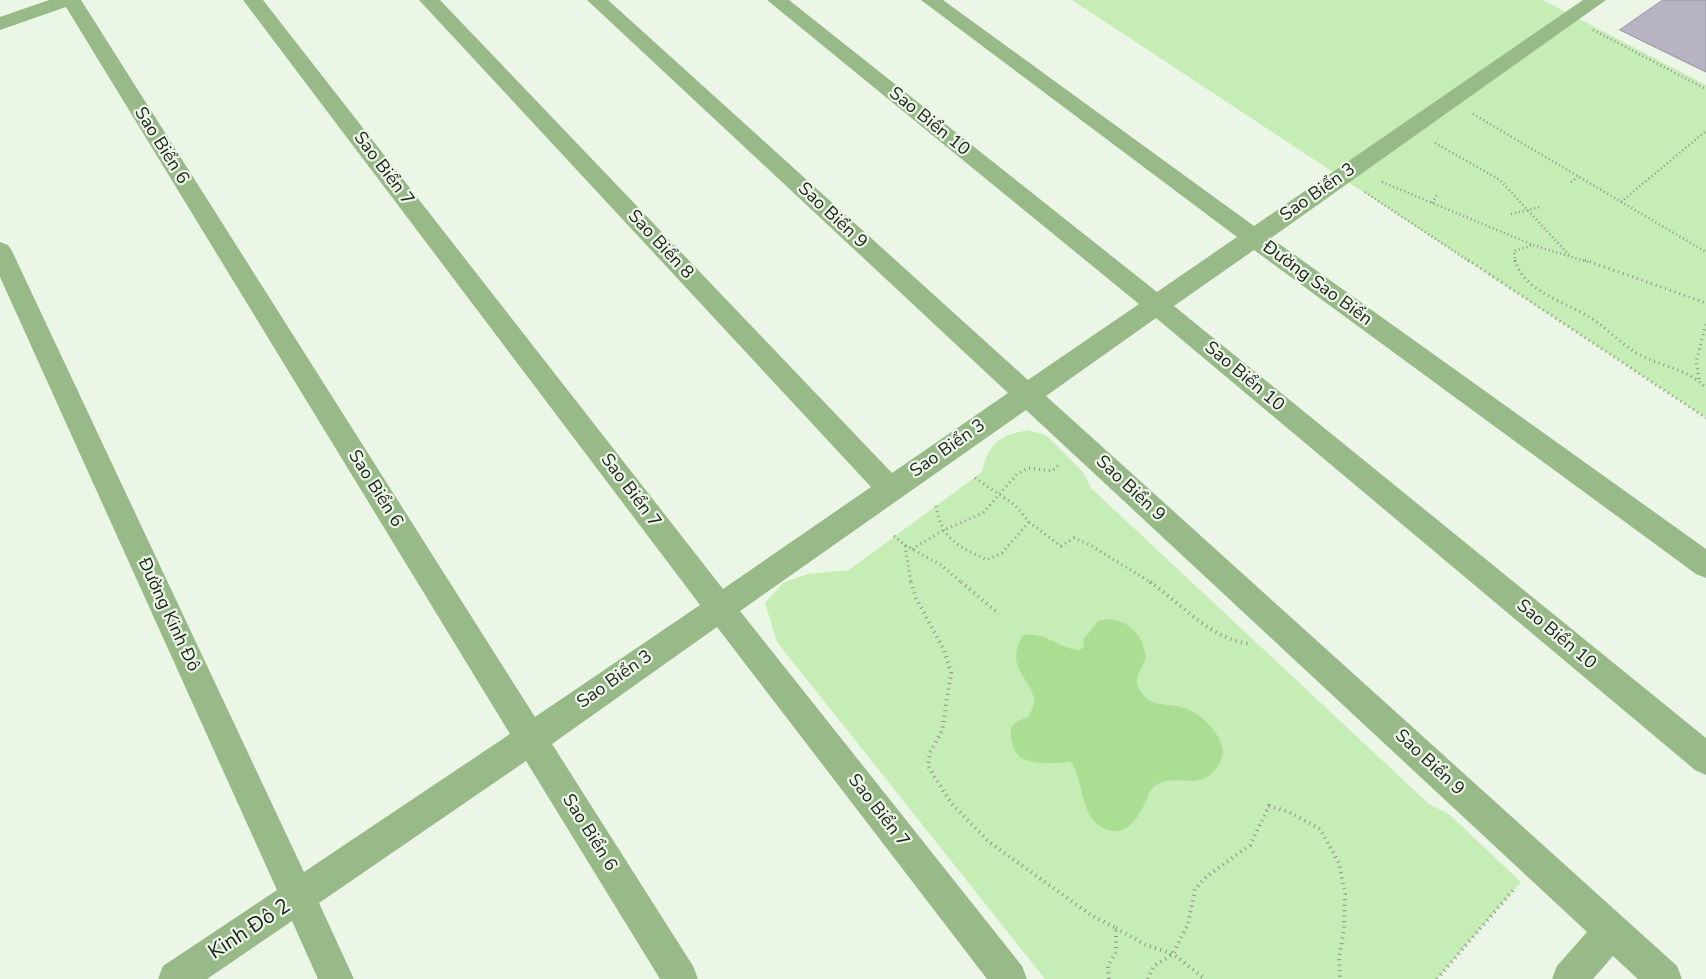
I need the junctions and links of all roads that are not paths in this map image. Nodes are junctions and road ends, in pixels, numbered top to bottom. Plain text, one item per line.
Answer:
1 (67, 0) edge
2 (71, 0) edge
3 (253, 0) edge
4 (429, 0) edge
5 (597, 0) edge
6 (777, 0) edge
7 (931, 0) edge
8 (1596, 0) edge
9 (0, 24) edge
10 (1253, 238) junction
11 (0, 251) edge
12 (1157, 305) junction
13 (1027, 395) junction
14 (890, 489) junction
15 (1706, 565) edge
16 (719, 607) junction
17 (531, 739) junction
18 (1706, 759) edge
19 (299, 898) junction
20 (1611, 931) junction
21 (176, 979) edge
22 (336, 979) edge
23 (680, 979) edge
24 (1009, 979) edge
25 (1570, 979) edge
26 (1664, 979) edge

1 - 9 street
2 - 17 street, Sao Biển 6
3 - 16 street, Sao Biển 7
4 - 14 street, Sao Biển 8
5 - 13 street, Sao Biển 9
6 - 12 street, Sao Biển 10
7 - 10 street, Đường Sao Biển
8 - 10 street, Sao Biển 3
10 - 12 street, Sao Biển 3
10 - 15 street, Đường Sao Biển
11 - 19 street, Đường Kinh Đô
12 - 13 street, Sao Biển 3
12 - 18 street, Sao Biển 10
13 - 14 street, Sao Biển 3
13 - 20 street, Sao Biển 9
14 - 16 street, Sao Biển 3
16 - 17 street, Sao Biển 3
16 - 24 street, Sao Biển 7
17 - 19 street, Sao Biển 3
17 - 23 street, Sao Biển 6
19 - 21 street, Kinh Đô 2
19 - 22 street, Đường Kinh Đô
20 - 25 street
20 - 26 street, Sao Biển 9

